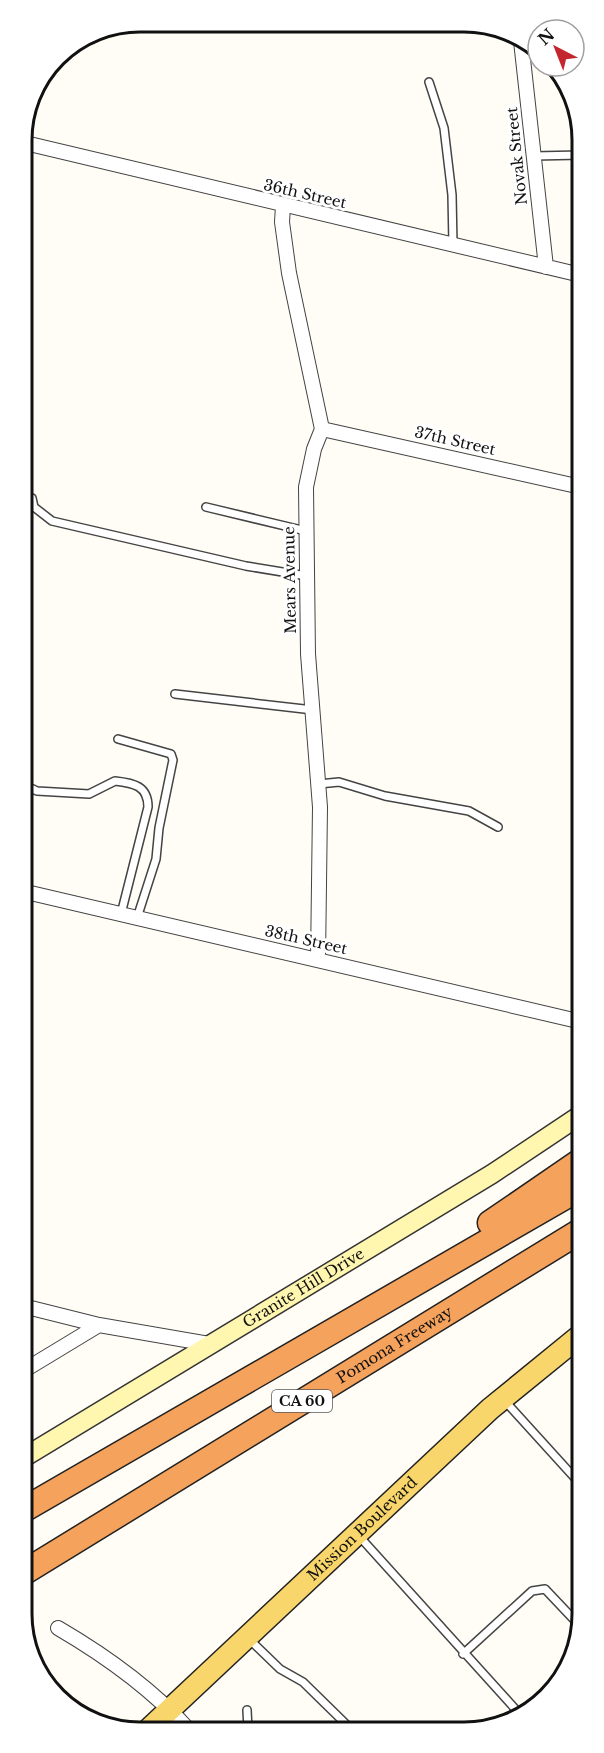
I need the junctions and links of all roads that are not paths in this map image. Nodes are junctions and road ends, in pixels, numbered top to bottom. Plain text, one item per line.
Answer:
1 (522, 49) edge
2 (429, 82) dead end
3 (32, 145) edge
4 (572, 155) edge
5 (534, 156) junction
6 (283, 206) junction
7 (453, 245) junction
8 (546, 267) junction
9 (572, 273) edge
10 (322, 429) junction
11 (572, 485) edge
12 (32, 498) dead end
13 (206, 507) dead end
14 (306, 531) junction
15 (307, 576) junction
16 (175, 694) dead end
17 (313, 710) junction
18 (118, 739) dead end
19 (319, 784) junction
20 (32, 789) edge
21 (498, 827) dead end
22 (32, 893) edge
23 (121, 914) junction
24 (137, 918) junction
25 (318, 960) junction
26 (572, 1020) edge
27 (572, 1121) edge
28 (572, 1167) edge
29 (572, 1193) edge
30 (572, 1236) edge
31 (373, 1305) junction
32 (32, 1308) edge
33 (99, 1325) junction
34 (209, 1344) junction
35 (572, 1344) edge
36 (32, 1366) edge
37 (502, 1398) junction
38 (32, 1452) edge
39 (572, 1475) edge
40 (32, 1505) edge
41 (357, 1534) junction
42 (32, 1567) edge
43 (572, 1618) edge
44 (58, 1628) dead end
45 (247, 1637) junction
46 (463, 1654) junction
47 (170, 1709) junction
48 (515, 1709) edge
49 (247, 1710) dead end
50 (156, 1722) edge
51 (182, 1722) edge
52 (248, 1722) edge
53 (344, 1722) edge

1 - 5 street, Novak Street
2 - 7 lane
3 - 6 street, 36th Street
4 - 5 lane
5 - 8 street, Novak Street
6 - 7 street, 36th Street
6 - 10 street
7 - 8 street, 36th Street
8 - 9 street, 36th Street
10 - 11 street, 37th Street
10 - 14 street, Mears Avenue
12 - 15 lane
13 - 14 lane
14 - 15 street, Mears Avenue
15 - 17 street, Mears Avenue
16 - 17 lane
17 - 19 street, Mears Avenue
18 - 24 lane
19 - 21 lane
19 - 25 street, Mears Avenue
20 - 23 lane
22 - 23 street, 38th Street
23 - 24 street, 38th Street
24 - 25 street, 38th Street
25 - 26 street, 38th Street
27 - 34 street, Granite Hill Drive
28 - 31 highway
29 - 31 highway, CA 60
30 - 42 highway, Pomona Freeway / CA 60
31 - 40 highway, CA 60
32 - 33 street
33 - 34 street
33 - 36 street
34 - 38 street, Granite Hill Drive
35 - 37 main road, Mission Boulevard
37 - 39 lane
37 - 41 main road, Mission Boulevard
41 - 45 main road, Mission Boulevard
41 - 46 lane
43 - 46 lane
44 - 47 street
45 - 47 main road, Mission Boulevard
45 - 53 lane
46 - 48 lane
47 - 50 main road, Mission Boulevard
47 - 51 street
49 - 52 lane

